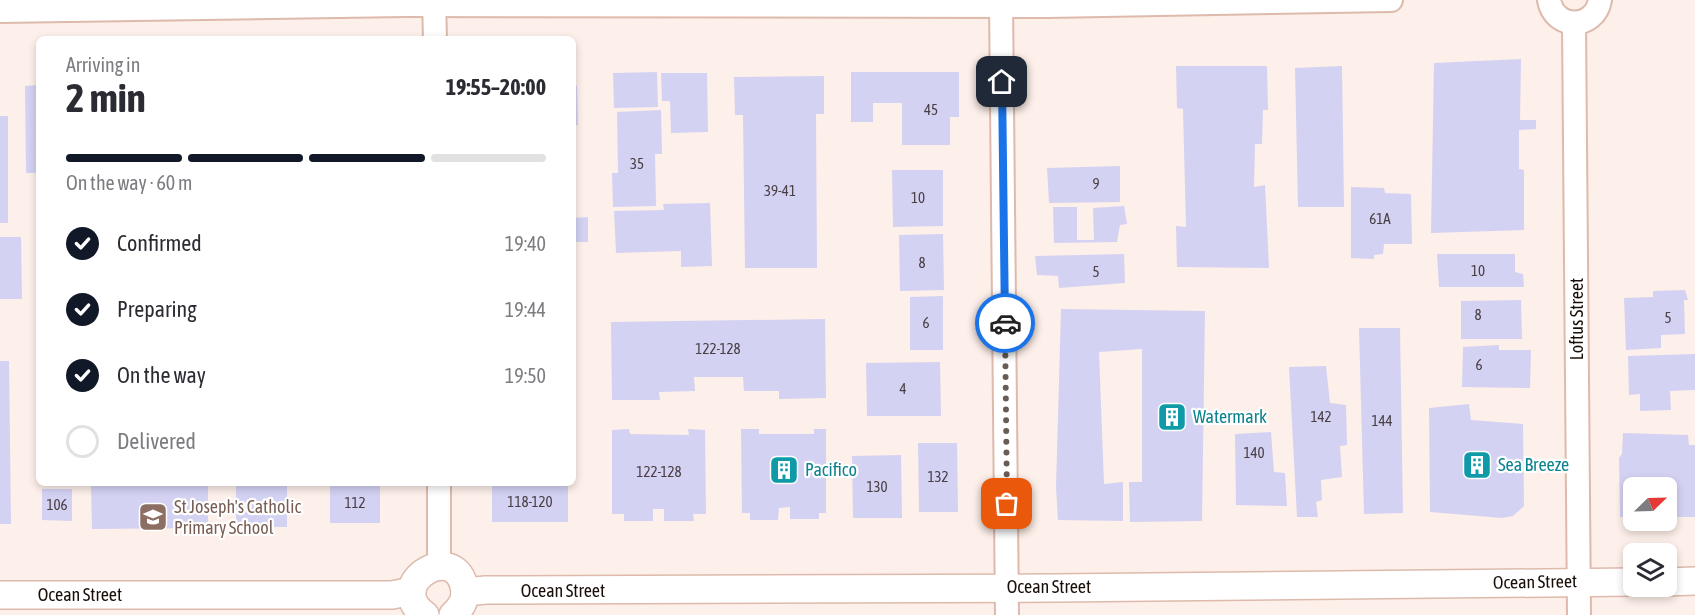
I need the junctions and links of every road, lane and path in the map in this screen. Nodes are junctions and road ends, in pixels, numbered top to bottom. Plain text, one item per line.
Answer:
1 (1391, 0) edge
2 (1549, 0) edge
3 (1600, 0) edge
4 (434, 3) edge
5 (1001, 3) edge
6 (0, 11) edge
7 (1574, 23) junction
8 (435, 36) edge
9 (439, 486) edge
10 (439, 566) junction
11 (1579, 581) junction
12 (1695, 581) edge
13 (1623, 582) edge
14 (1677, 582) edge
15 (1008, 587) junction
16 (412, 591) junction
17 (0, 595) edge
18 (459, 604) edge
19 (425, 615) edge
20 (1007, 615) edge
21 (1579, 615) edge

1 - 5 street
2 - 7 street
3 - 7 street
4 - 5 street
4 - 6 street
4 - 8 street
5 - 15 street
7 - 11 street, Loftus Street
9 - 10 street
10 - 16 street
10 - 18 street
11 - 13 street, Ocean Street
11 - 15 street, Ocean Street
11 - 21 street, Loftus Street
12 - 14 street
15 - 18 street, Ocean Street
15 - 20 street
16 - 17 street, Ocean Street
16 - 19 street

